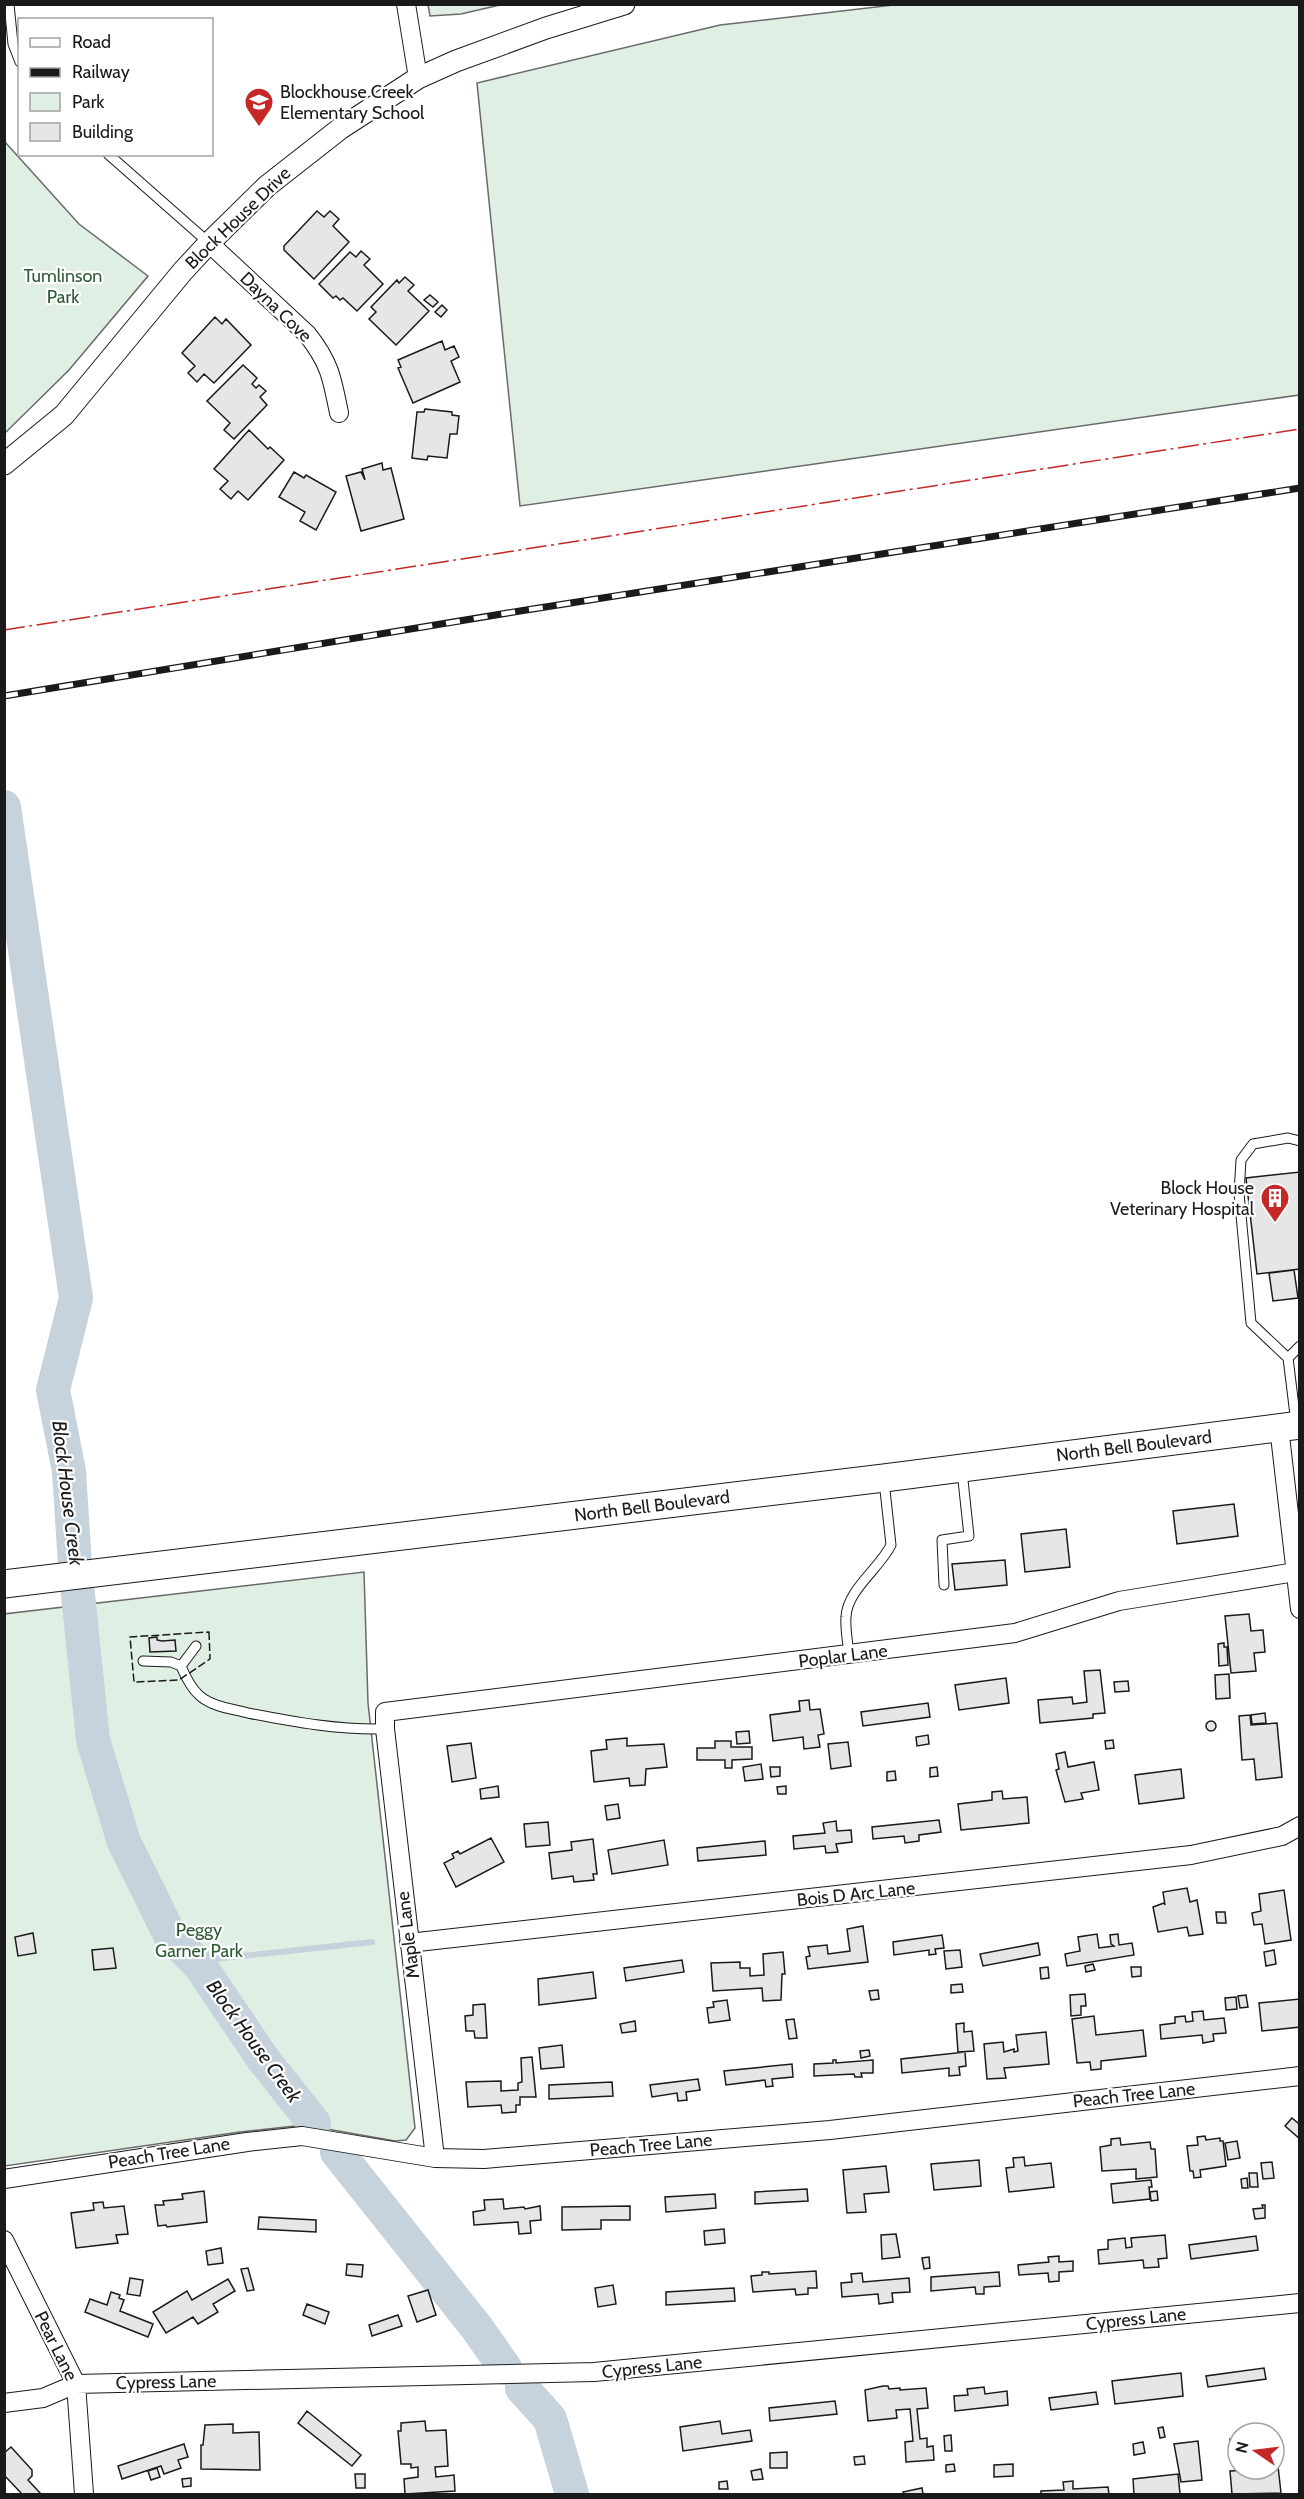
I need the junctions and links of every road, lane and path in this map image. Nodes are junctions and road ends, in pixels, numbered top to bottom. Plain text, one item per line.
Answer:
1 (9, 4) edge
2 (406, 4) edge
3 (624, 4) edge
4 (18, 57) edge
5 (418, 78) junction
6 (110, 156) edge
7 (208, 243) junction
8 (339, 413) dead end
9 (4, 464) edge
10 (1299, 1141) edge
11 (1299, 1346) edge
12 (1288, 1358) junction
13 (1292, 1426) edge
14 (962, 1468) junction
15 (884, 1478) junction
16 (1292, 1493) edge
17 (1295, 1572) junction
18 (8, 1584) edge
19 (944, 1585) dead end
20 (1299, 1609) edge
21 (196, 1646) dead end
22 (849, 1655) junction
23 (143, 1661) dead end
24 (181, 1666) junction
25 (385, 1721) junction
26 (1299, 1826) edge
27 (409, 1943) junction
28 (1299, 2076) edge
29 (435, 2158) junction
30 (4, 2178) edge
31 (4, 2240) edge
32 (1299, 2303) edge
33 (76, 2385) junction
34 (4, 2403) edge
35 (84, 2494) edge

1 - 4 lane
2 - 5 street
3 - 5 street, Block House Drive
5 - 7 street, Block House Drive
6 - 7 lane
7 - 8 street, Dayna Cove
7 - 9 street, Block House Drive
10 - 12 lane
11 - 12 lane
12 - 13 lane
13 - 14 main road, North Bell Boulevard
13 - 16 street
14 - 15 main road, North Bell Boulevard
14 - 19 lane
15 - 18 main road, North Bell Boulevard
15 - 22 lane
16 - 17 street
17 - 20 street
17 - 22 street, Poplar Lane
21 - 24 lane
22 - 25 street, Poplar Lane
23 - 24 lane
24 - 25 lane
25 - 27 street, Maple Lane
26 - 27 street, Bois D Arc Lane
27 - 29 street, Maple Lane
28 - 29 street, Peach Tree Lane
29 - 30 street, Peach Tree Lane
31 - 33 street, Pear Lane
32 - 33 street, Cypress Lane
33 - 34 street, Cypress Lane
33 - 35 street, Pear Lane

